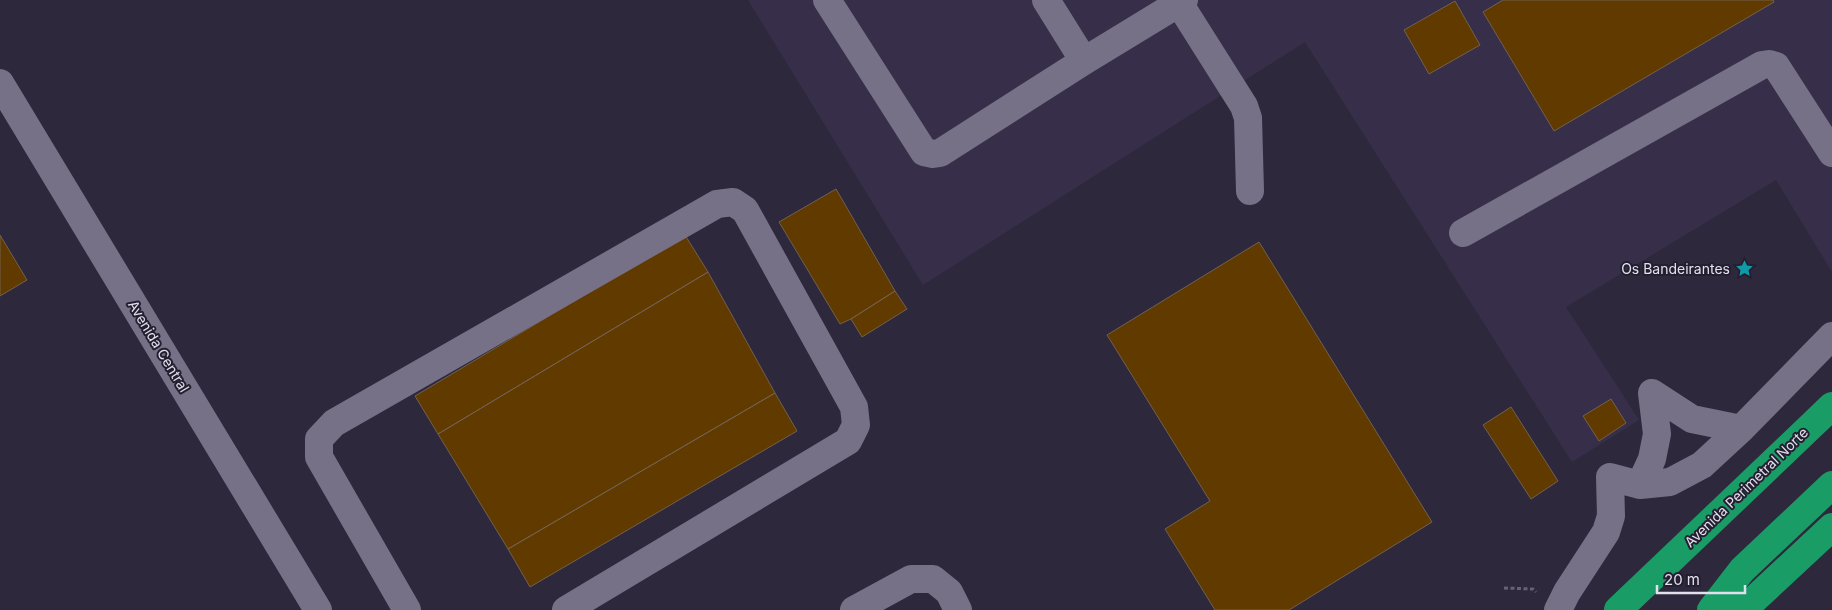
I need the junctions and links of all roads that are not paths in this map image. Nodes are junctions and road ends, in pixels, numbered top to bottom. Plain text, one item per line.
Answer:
1 (827, 0) edge
2 (1046, 0) edge
3 (1182, 2) edge
4 (1084, 61) junction
5 (0, 83) edge
6 (1832, 153) edge
7 (1250, 191) dead end
8 (1463, 233) dead end
9 (1832, 336) edge
10 (1832, 406) edge
11 (1741, 429) junction
12 (1640, 485) junction
13 (1832, 485) edge
14 (1832, 527) edge
15 (318, 610) edge
16 (407, 610) edge
17 (566, 610) edge
18 (854, 610) edge
19 (958, 610) edge
20 (1558, 610) edge
21 (1618, 610) edge
22 (1711, 610) edge
23 (1743, 610) edge

1 - 4 street
2 - 4 street
3 - 4 street
3 - 7 street
5 - 15 street, Avenida Central
6 - 8 street
9 - 11 street
10 - 21 highway, Avenida Perimetral Norte
11 - 12 street
11 - 12 street
12 - 20 street
13 - 22 highway
14 - 23 highway
16 - 17 street
18 - 19 street

